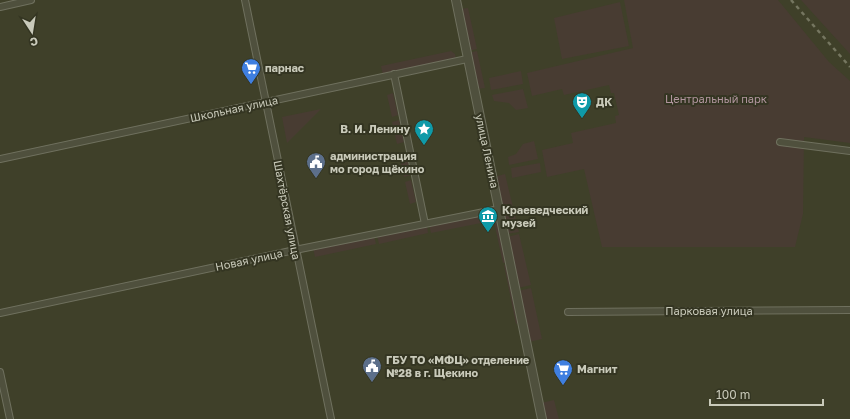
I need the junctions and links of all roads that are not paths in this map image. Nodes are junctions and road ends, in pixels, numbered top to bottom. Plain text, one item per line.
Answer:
1 (31, 0) edge
2 (245, 0) edge
3 (456, 0) edge
4 (0, 7) edge
5 (468, 59) junction
6 (394, 74) junction
7 (266, 102) junction
8 (780, 142) dead end
9 (850, 151) edge
10 (0, 159) edge
11 (499, 209) junction
12 (425, 224) junction
13 (295, 250) junction
14 (850, 310) edge
15 (568, 312) dead end
16 (0, 313) edge
17 (0, 372) edge
18 (10, 419) edge
19 (331, 419) edge
20 (542, 419) edge

1 - 4 street
2 - 7 street, Шахтёрская улица
3 - 5 street, улица Ленина
5 - 6 street, Школьная улица
5 - 11 street, улица Ленина
6 - 7 street, Школьная улица
6 - 12 street
7 - 10 street, Школьная улица
7 - 13 street, Шахтёрская улица
8 - 9 street
11 - 12 street, Новая улица
11 - 20 street, улица Ленина
12 - 13 street, Новая улица
13 - 16 street, Новая улица
13 - 19 street, Шахтёрская улица
14 - 15 street, Парковая улица
17 - 18 street

